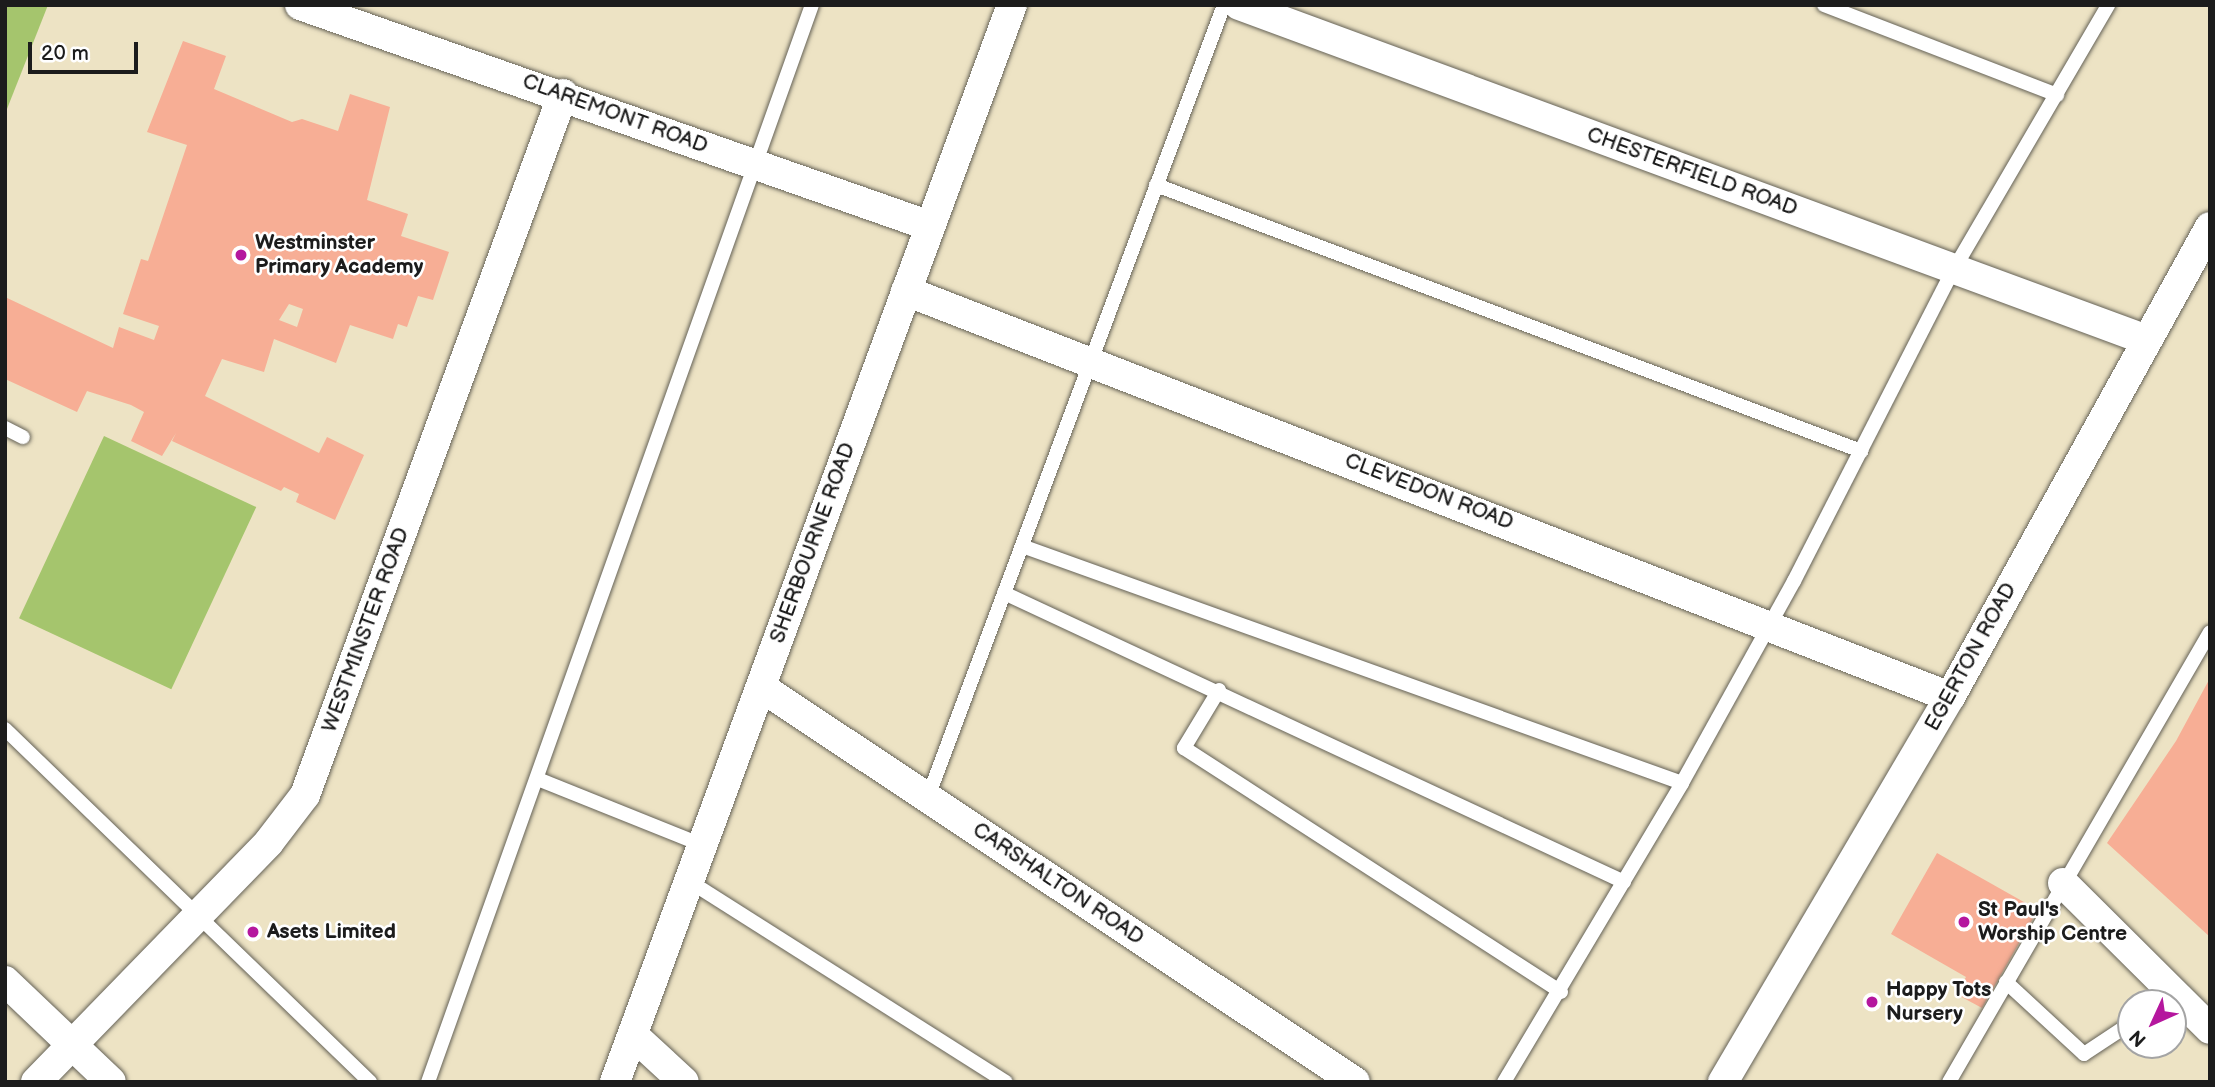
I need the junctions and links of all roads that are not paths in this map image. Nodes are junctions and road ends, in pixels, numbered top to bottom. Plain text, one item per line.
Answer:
1 (300, 5) edge
2 (1012, 5) edge
3 (1224, 5) edge
4 (1239, 5) edge
5 (1824, 5) edge
6 (2108, 5) edge
7 (809, 6) edge
8 (563, 94) junction
9 (2057, 95) junction
10 (754, 164) junction
11 (1156, 185) junction
12 (930, 226) junction
13 (2210, 227) edge
14 (1954, 269) junction
15 (906, 291) junction
16 (2144, 339) junction
17 (1091, 361) junction
18 (5, 428) edge
19 (23, 436) dead end
20 (1861, 452) junction
21 (1021, 546) junction
22 (1004, 593) junction
23 (1769, 625) junction
24 (2210, 632) edge
25 (761, 687) junction
26 (1219, 690) junction
27 (1950, 697) junction
28 (5, 729) edge
29 (538, 779) junction
30 (1682, 783) junction
31 (928, 797) junction
32 (702, 845) junction
33 (689, 881) junction
34 (1624, 882) junction
35 (2063, 883) junction
36 (199, 912) junction
37 (5, 981) edge
38 (2006, 982) junction
39 (2159, 989) edge
40 (1561, 992) junction
41 (2187, 1012) edge
42 (2210, 1029) edge
43 (2117, 1032) edge
44 (632, 1035) junction
45 (71, 1044) junction
46 (36, 1082) edge
47 (111, 1082) edge
48 (370, 1082) edge
49 (428, 1082) edge
50 (615, 1082) edge
51 (684, 1082) edge
52 (1006, 1082) edge
53 (1356, 1082) edge
54 (1504, 1082) edge
55 (1723, 1082) edge
56 (1949, 1082) edge

1 - 8 street, CLAREMONT ROAD
2 - 12 street, SHERBOURNE ROAD
3 - 11 lane
4 - 14 street, CHESTERFIELD ROAD
5 - 9 lane
6 - 9 lane
7 - 10 lane
8 - 10 street, CLAREMONT ROAD
8 - 36 street, WESTMINSTER ROAD
9 - 14 lane
10 - 12 street, CLAREMONT ROAD
10 - 29 lane
11 - 17 lane
11 - 20 lane
12 - 15 street, SHERBOURNE ROAD
13 - 16 street, EGERTON ROAD
14 - 16 street, CHESTERFIELD ROAD
14 - 20 lane
15 - 17 street, CLEVEDON ROAD
15 - 25 street, SHERBOURNE ROAD
16 - 27 street, EGERTON ROAD
17 - 21 lane
17 - 23 street, CLEVEDON ROAD
18 - 19 lane
20 - 23 lane
21 - 22 lane
21 - 30 lane
22 - 26 lane
22 - 31 lane
23 - 27 street, CLEVEDON ROAD
23 - 30 lane
24 - 35 lane
25 - 31 street, CARSHALTON ROAD
25 - 32 street, SHERBOURNE ROAD
26 - 34 lane
26 - 40 lane
27 - 55 street, EGERTON ROAD
28 - 36 lane
29 - 32 lane
29 - 49 lane
30 - 34 lane
31 - 53 street, CARSHALTON ROAD
32 - 33 street, SHERBOURNE ROAD
33 - 44 street, SHERBOURNE ROAD
33 - 52 lane
34 - 40 lane
35 - 38 lane
35 - 39 street
36 - 45 street, WESTMINSTER ROAD
36 - 48 lane
37 - 45 street
38 - 43 lane
38 - 56 lane
40 - 54 lane
41 - 42 street
44 - 50 street, SHERBOURNE ROAD
44 - 51 street
45 - 46 street, WESTMINSTER ROAD
45 - 47 street

